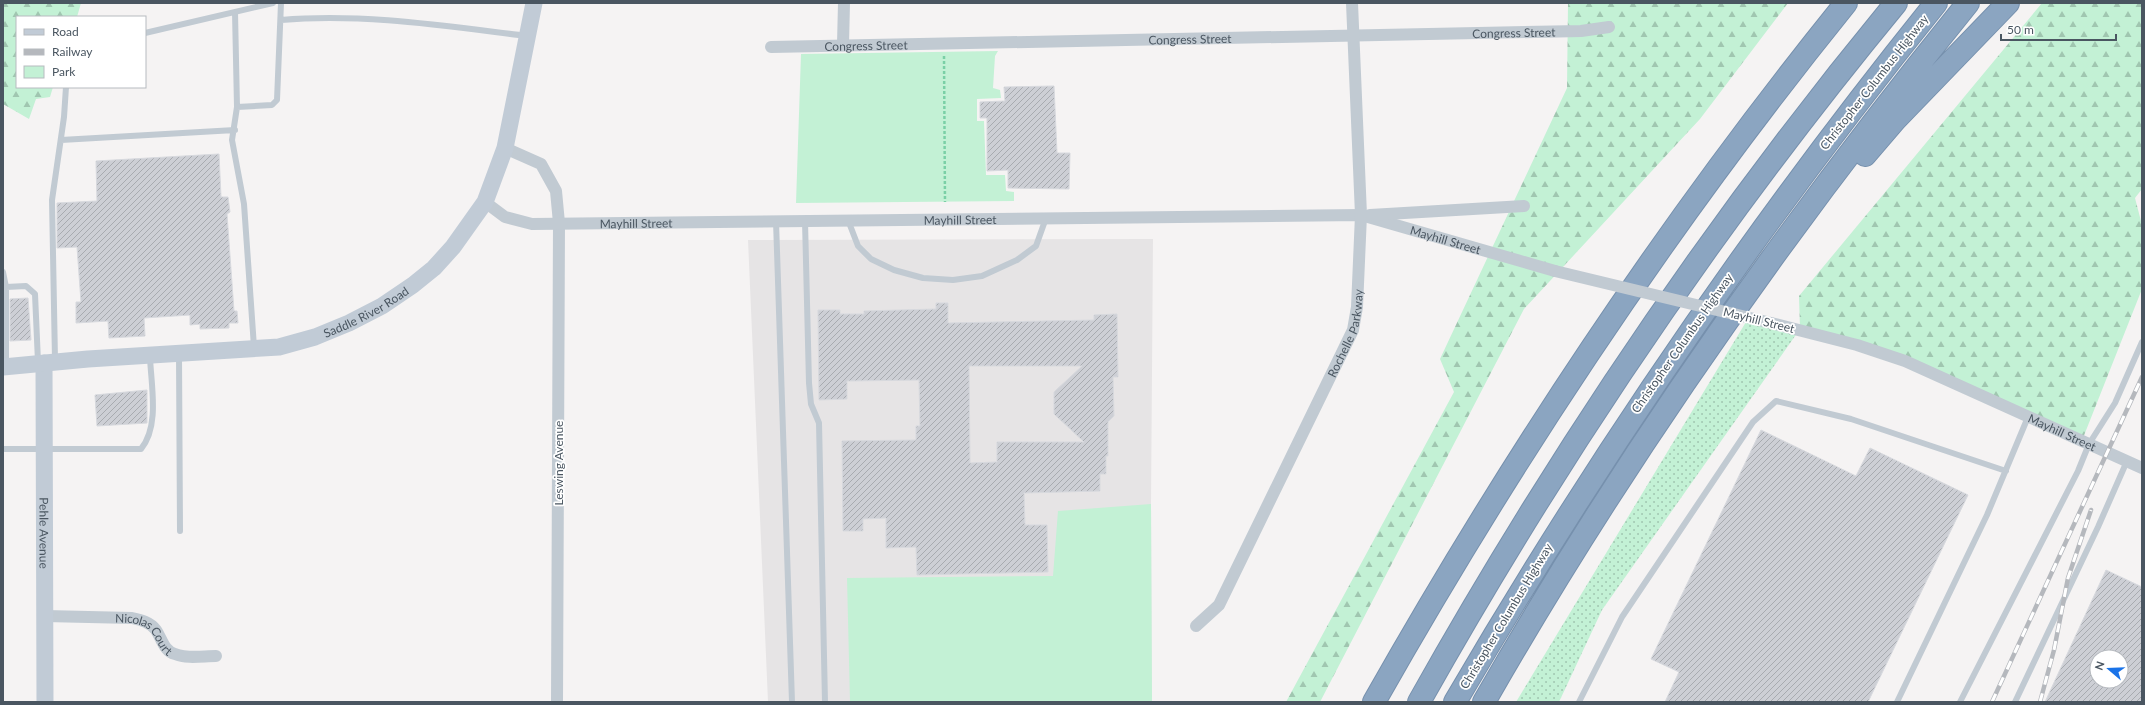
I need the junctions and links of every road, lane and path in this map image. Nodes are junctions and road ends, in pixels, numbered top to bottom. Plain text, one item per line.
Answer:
1 (273, 3) edge
2 (281, 3) edge
3 (534, 3) edge
4 (844, 3) edge
5 (1352, 3) edge
6 (1846, 3) edge
7 (1896, 3) edge
8 (1936, 3) edge
9 (1968, 3) edge
10 (2008, 3) edge
11 (235, 12) junction
12 (281, 20) junction
13 (1609, 27) dead end
14 (146, 33) edge
15 (1352, 35) junction
16 (528, 36) junction
17 (843, 44) junction
18 (771, 46) dead end
19 (944, 52) dead end
20 (66, 88) edge
21 (237, 107) junction
22 (235, 130) junction
23 (61, 140) junction
24 (505, 148) junction
25 (485, 202) junction
26 (945, 202) dead end
27 (1524, 206) dead end
28 (1803, 214) junction
29 (1361, 215) junction
30 (1046, 218) junction
31 (848, 220) junction
32 (776, 221) junction
33 (805, 221) junction
34 (559, 223) junction
35 (3, 272) edge
36 (6, 287) junction
37 (2142, 342) edge
38 (254, 349) junction
39 (179, 353) junction
40 (150, 355) junction
41 (46, 363) junction
42 (5, 367) edge
43 (2028, 416) junction
44 (2089, 444) junction
45 (3, 449) edge
46 (44, 450) junction
47 (2127, 461) junction
48 (2142, 468) edge
49 (2006, 470) junction
50 (180, 531) dead end
51 (45, 616) junction
52 (1196, 626) dead end
53 (216, 656) dead end
54 (45, 702) edge
55 (557, 702) edge
56 (792, 702) edge
57 (824, 702) edge
58 (1374, 702) edge
59 (1419, 702) edge
60 (1455, 702) edge
61 (1484, 702) edge
62 (1579, 702) edge
63 (1897, 702) edge
64 (1960, 702) edge
65 (2015, 702) edge

1 - 11 lane
2 - 12 lane
3 - 16 street, Saddle River Road
4 - 17 street
5 - 15 street, Rochelle Parkway
6 - 58 highway
7 - 59 highway
8 - 60 highway, Christopher Columbus Highway
9 - 28 highway
10 - 28 highway
11 - 14 lane
11 - 21 lane
12 - 16 lane
12 - 21 lane
13 - 15 street, Congress Street
15 - 17 street, Congress Street
15 - 29 street, Rochelle Parkway
16 - 24 street, Saddle River Road
17 - 18 street, Congress Street
19 - 26 path
20 - 23 lane
21 - 22 lane
22 - 23 lane
22 - 38 lane
23 - 41 lane
24 - 25 street, Saddle River Road
24 - 34 street
25 - 34 street, Mayhill Street
25 - 38 street, Saddle River Road
27 - 29 street, Mayhill Street
28 - 61 highway
29 - 30 street, Mayhill Street
29 - 43 street, Mayhill Street, bridge
29 - 52 street, Rochelle Parkway
30 - 31 street, Mayhill Street
30 - 31 lane
31 - 33 street, Mayhill Street
32 - 33 street, Mayhill Street
32 - 34 street, Mayhill Street
32 - 56 lane
33 - 57 lane
34 - 55 street, Leswing Avenue
35 - 36 lane
36 - 41 lane
36 - 42 lane
37 - 44 lane
38 - 39 street, Saddle River Road
39 - 40 street, Saddle River Road
39 - 50 lane
40 - 41 street, Saddle River Road
40 - 46 lane
41 - 42 street, Saddle River Road
41 - 46 street, Pehle Avenue
43 - 44 street, Mayhill Street
43 - 49 lane
44 - 47 street, Mayhill Street
44 - 64 lane
45 - 46 lane
46 - 51 street, Pehle Avenue
47 - 48 street, Mayhill Street
47 - 65 lane
49 - 62 lane
49 - 63 lane
51 - 53 street, Nicolas Court
51 - 54 street, Pehle Avenue

